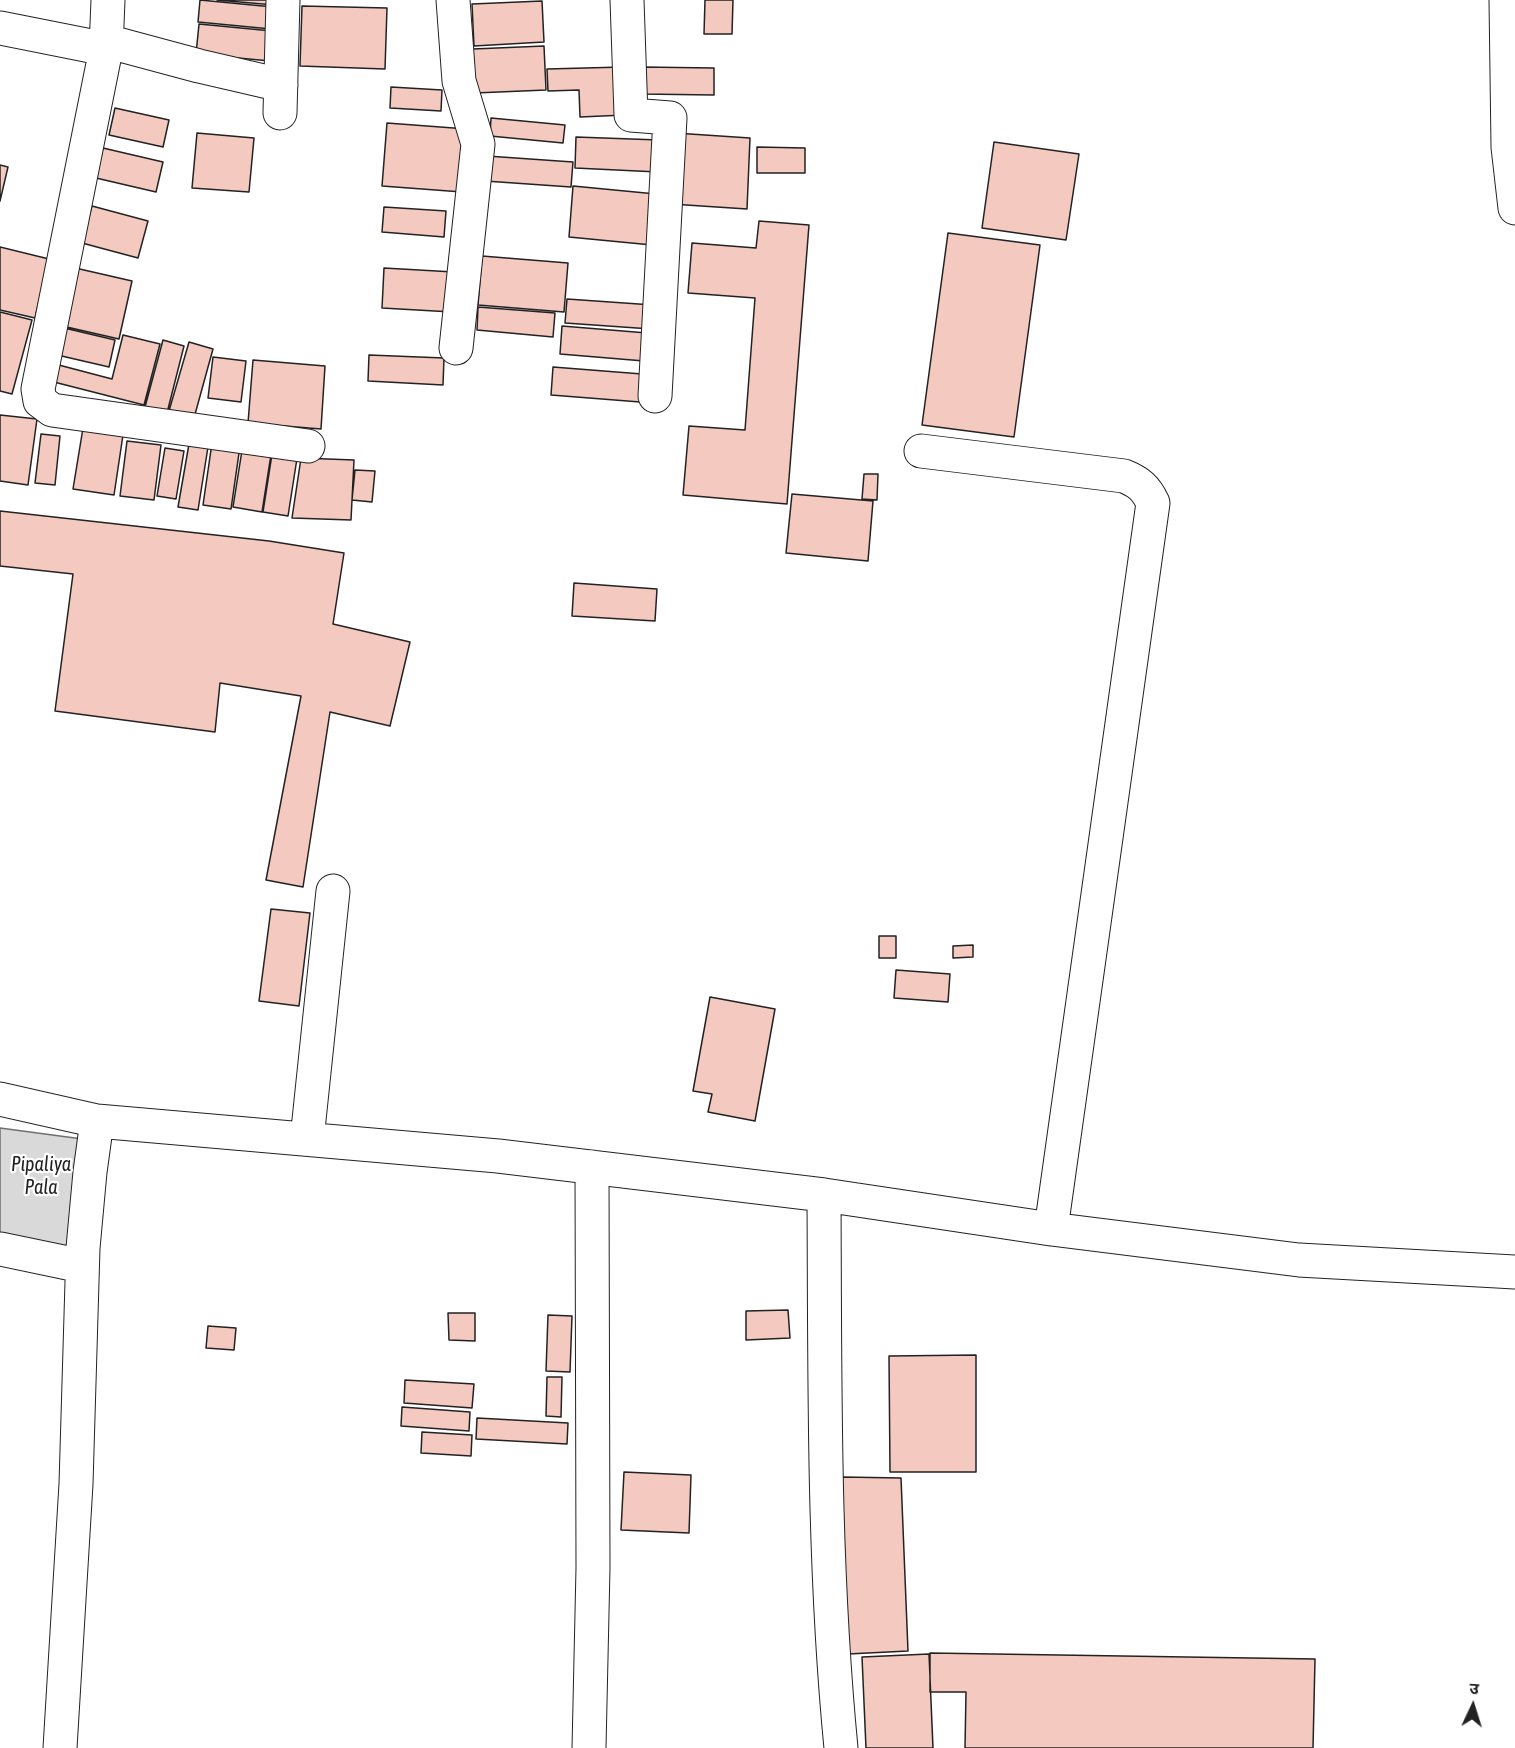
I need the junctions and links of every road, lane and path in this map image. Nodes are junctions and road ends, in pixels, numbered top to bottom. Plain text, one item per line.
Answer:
1 (108, 0) edge
2 (283, 0) edge
3 (453, 0) edge
4 (627, 0) edge
5 (1509, 18) edge
6 (0, 28) edge
7 (106, 45) junction
8 (1515, 208) edge
9 (456, 348) dead end
10 (655, 396) dead end
11 (308, 446) dead end
12 (921, 451) dead end
13 (333, 891) dead end
14 (0, 1099) edge
15 (98, 1121) junction
16 (307, 1139) junction
17 (592, 1167) junction
18 (824, 1195) junction
19 (1051, 1229) junction
20 (0, 1249) edge
21 (82, 1257) junction
22 (1515, 1272) edge
23 (60, 1748) edge
24 (589, 1748) edge
25 (841, 1748) edge

1 - 7 street
2 - 7 street
3 - 9 street
4 - 10 street
5 - 8 street
6 - 7 street
7 - 11 street
12 - 19 street
13 - 16 street
14 - 15 street
15 - 16 street
15 - 21 street
16 - 17 street
17 - 18 street
17 - 24 street
18 - 19 street
18 - 25 street
19 - 22 street
20 - 21 street
21 - 23 street

